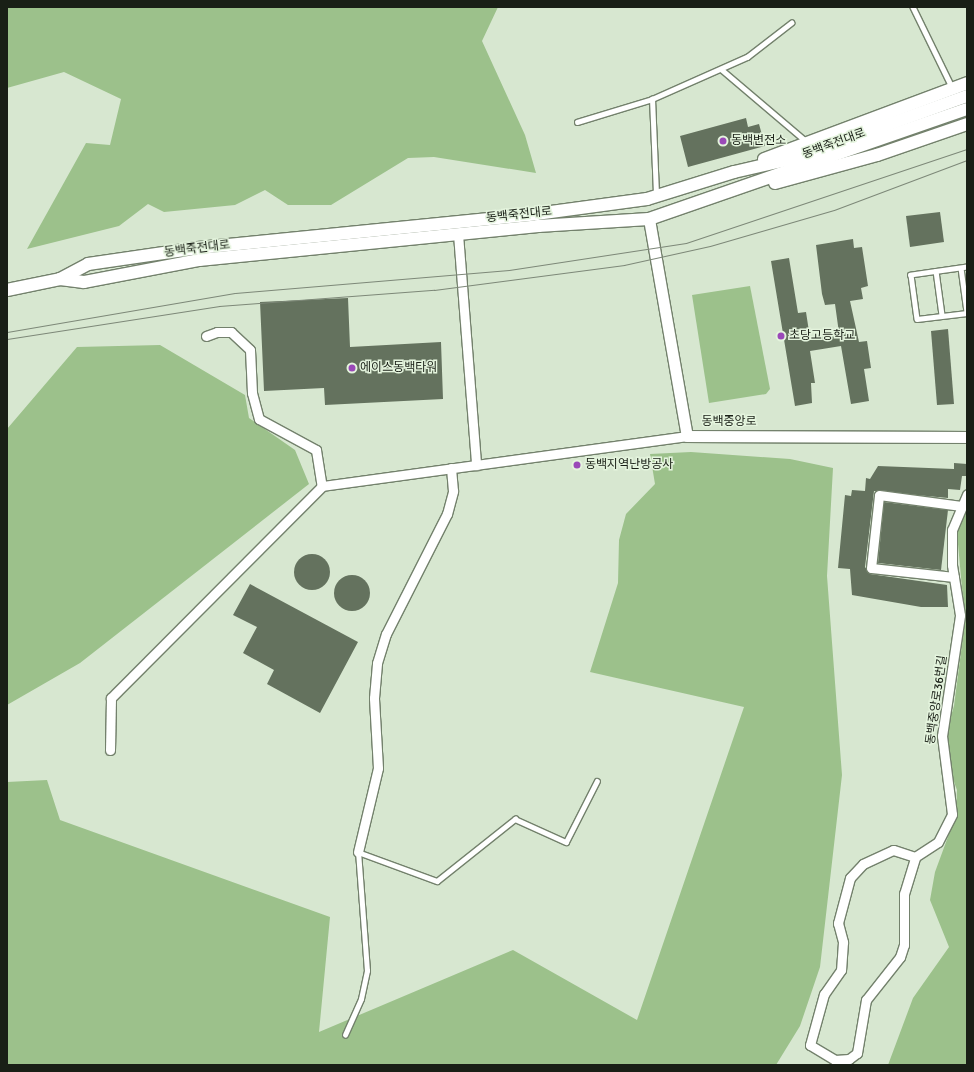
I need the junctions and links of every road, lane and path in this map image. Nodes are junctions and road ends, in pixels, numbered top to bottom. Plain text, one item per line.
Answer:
1 (913, 7) edge
2 (791, 23) dead end
3 (721, 69) junction
4 (967, 83) edge
5 (952, 89) junction
6 (967, 96) edge
7 (652, 99) junction
8 (967, 109) edge
9 (577, 122) dead end
10 (967, 124) edge
11 (807, 142) junction
12 (734, 172) junction
13 (741, 189) junction
14 (656, 196) junction
15 (648, 219) junction
16 (458, 234) junction
17 (967, 267) edge
18 (961, 268) junction
19 (936, 272) junction
20 (60, 279) junction
21 (7, 290) edge
22 (967, 313) edge
23 (942, 316) junction
24 (206, 336) dead end
25 (687, 436) junction
26 (967, 437) edge
27 (476, 465) junction
28 (451, 468) junction
29 (322, 486) junction
30 (967, 494) edge
31 (961, 506) junction
32 (954, 578) junction
33 (110, 750) dead end
34 (597, 781) dead end
35 (358, 852) junction
36 (915, 857) junction
37 (345, 1035) dead end

1 - 5 lane
2 - 3 lane
3 - 7 lane
3 - 11 lane
4 - 5 main road
5 - 11 main road
6 - 12 main road, 동백죽전대로
7 - 9 lane
7 - 14 lane
8 - 13 main road, 동백죽전대로
10 - 13 main road
11 - 12 main road
12 - 14 main road, 동백죽전대로
13 - 15 main road, 동백죽전대로
14 - 20 main road, 동백죽전대로
15 - 16 main road, 동백죽전대로
15 - 25 street, 동백중앙로
16 - 20 main road, 동백죽전대로
16 - 27 street
17 - 18 lane
18 - 19 lane
18 - 22 lane
19 - 23 lane
19 - 23 lane
20 - 21 main road, 동백죽전대로
22 - 23 lane
24 - 29 street
25 - 26 street, 동백중앙로
25 - 27 street
27 - 28 street
28 - 29 street
28 - 35 street
29 - 33 street
30 - 31 street, 동백중앙로36번길
31 - 32 street, 동백중앙로36번길
31 - 32 street
32 - 36 street, 동백중앙로36번길
34 - 35 lane
35 - 37 lane
36 - 36 street

